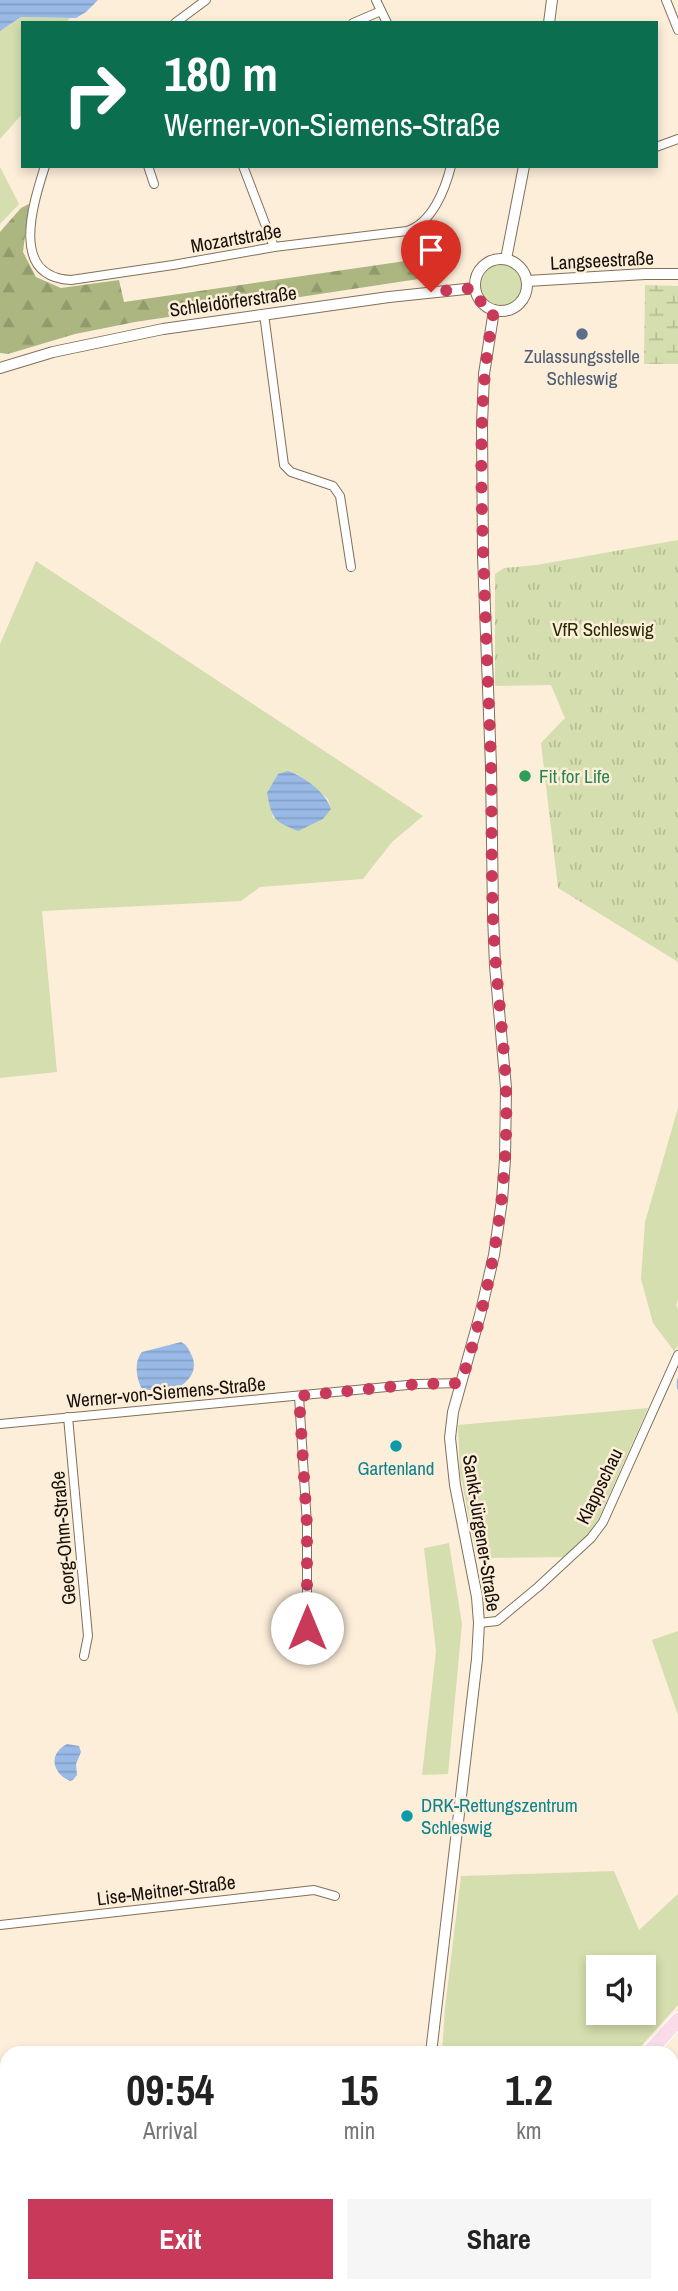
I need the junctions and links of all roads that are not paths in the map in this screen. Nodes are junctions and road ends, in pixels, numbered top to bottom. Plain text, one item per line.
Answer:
1 (206, 0) edge
2 (376, 0) edge
3 (552, 0) edge
4 (666, 0) edge
5 (381, 10) junction
6 (178, 21) edge
7 (357, 21) edge
8 (386, 21) edge
9 (549, 21) edge
10 (678, 30) edge
11 (678, 139) edge
12 (658, 145) edge
13 (44, 168) edge
14 (149, 168) edge
15 (244, 168) edge
16 (450, 168) edge
17 (524, 168) edge
18 (154, 184) dead end
19 (274, 247) junction
20 (506, 259) junction
21 (678, 274) edge
22 (527, 281) junction
23 (475, 288) junction
24 (494, 310) junction
25 (264, 314) junction
26 (0, 368) edge
27 (351, 567) dead end
28 (678, 1355) edge
29 (461, 1383) junction
30 (299, 1396) junction
31 (68, 1417) junction
32 (0, 1424) edge
33 (479, 1623) junction
34 (307, 1628) dead end
35 (84, 1656) dead end
36 (335, 1896) dead end
37 (0, 1925) edge
38 (678, 2020) edge
39 (432, 2046) edge
40 (654, 2046) edge

1 - 6 street
2 - 5 street
3 - 9 street
4 - 10 street
5 - 7 street
5 - 8 street
11 - 12 street
13 - 19 street, Mozartstraße
14 - 18 street
15 - 19 street
16 - 19 street, Mozartstraße
17 - 20 street
20 - 22 street
20 - 23 street
21 - 22 street, Langseestraße
22 - 24 street
23 - 24 street
23 - 25 street, Schleidörferstraße
24 - 29 street, Sankt-Jürgener-Straße
25 - 26 street, Schleidörferstraße
25 - 27 street
28 - 33 street, Klappschau
29 - 30 street, Werner-von-Siemens-Straße
29 - 33 street, Sankt-Jürgener-Straße
30 - 31 street, Werner-von-Siemens-Straße
30 - 34 street
31 - 32 street, Werner-von-Siemens-Straße
31 - 35 street, Georg-Ohm-Straße
33 - 39 street, Sankt-Jürgener-Straße
36 - 37 street, Lise-Meitner-Straße
38 - 40 main road

